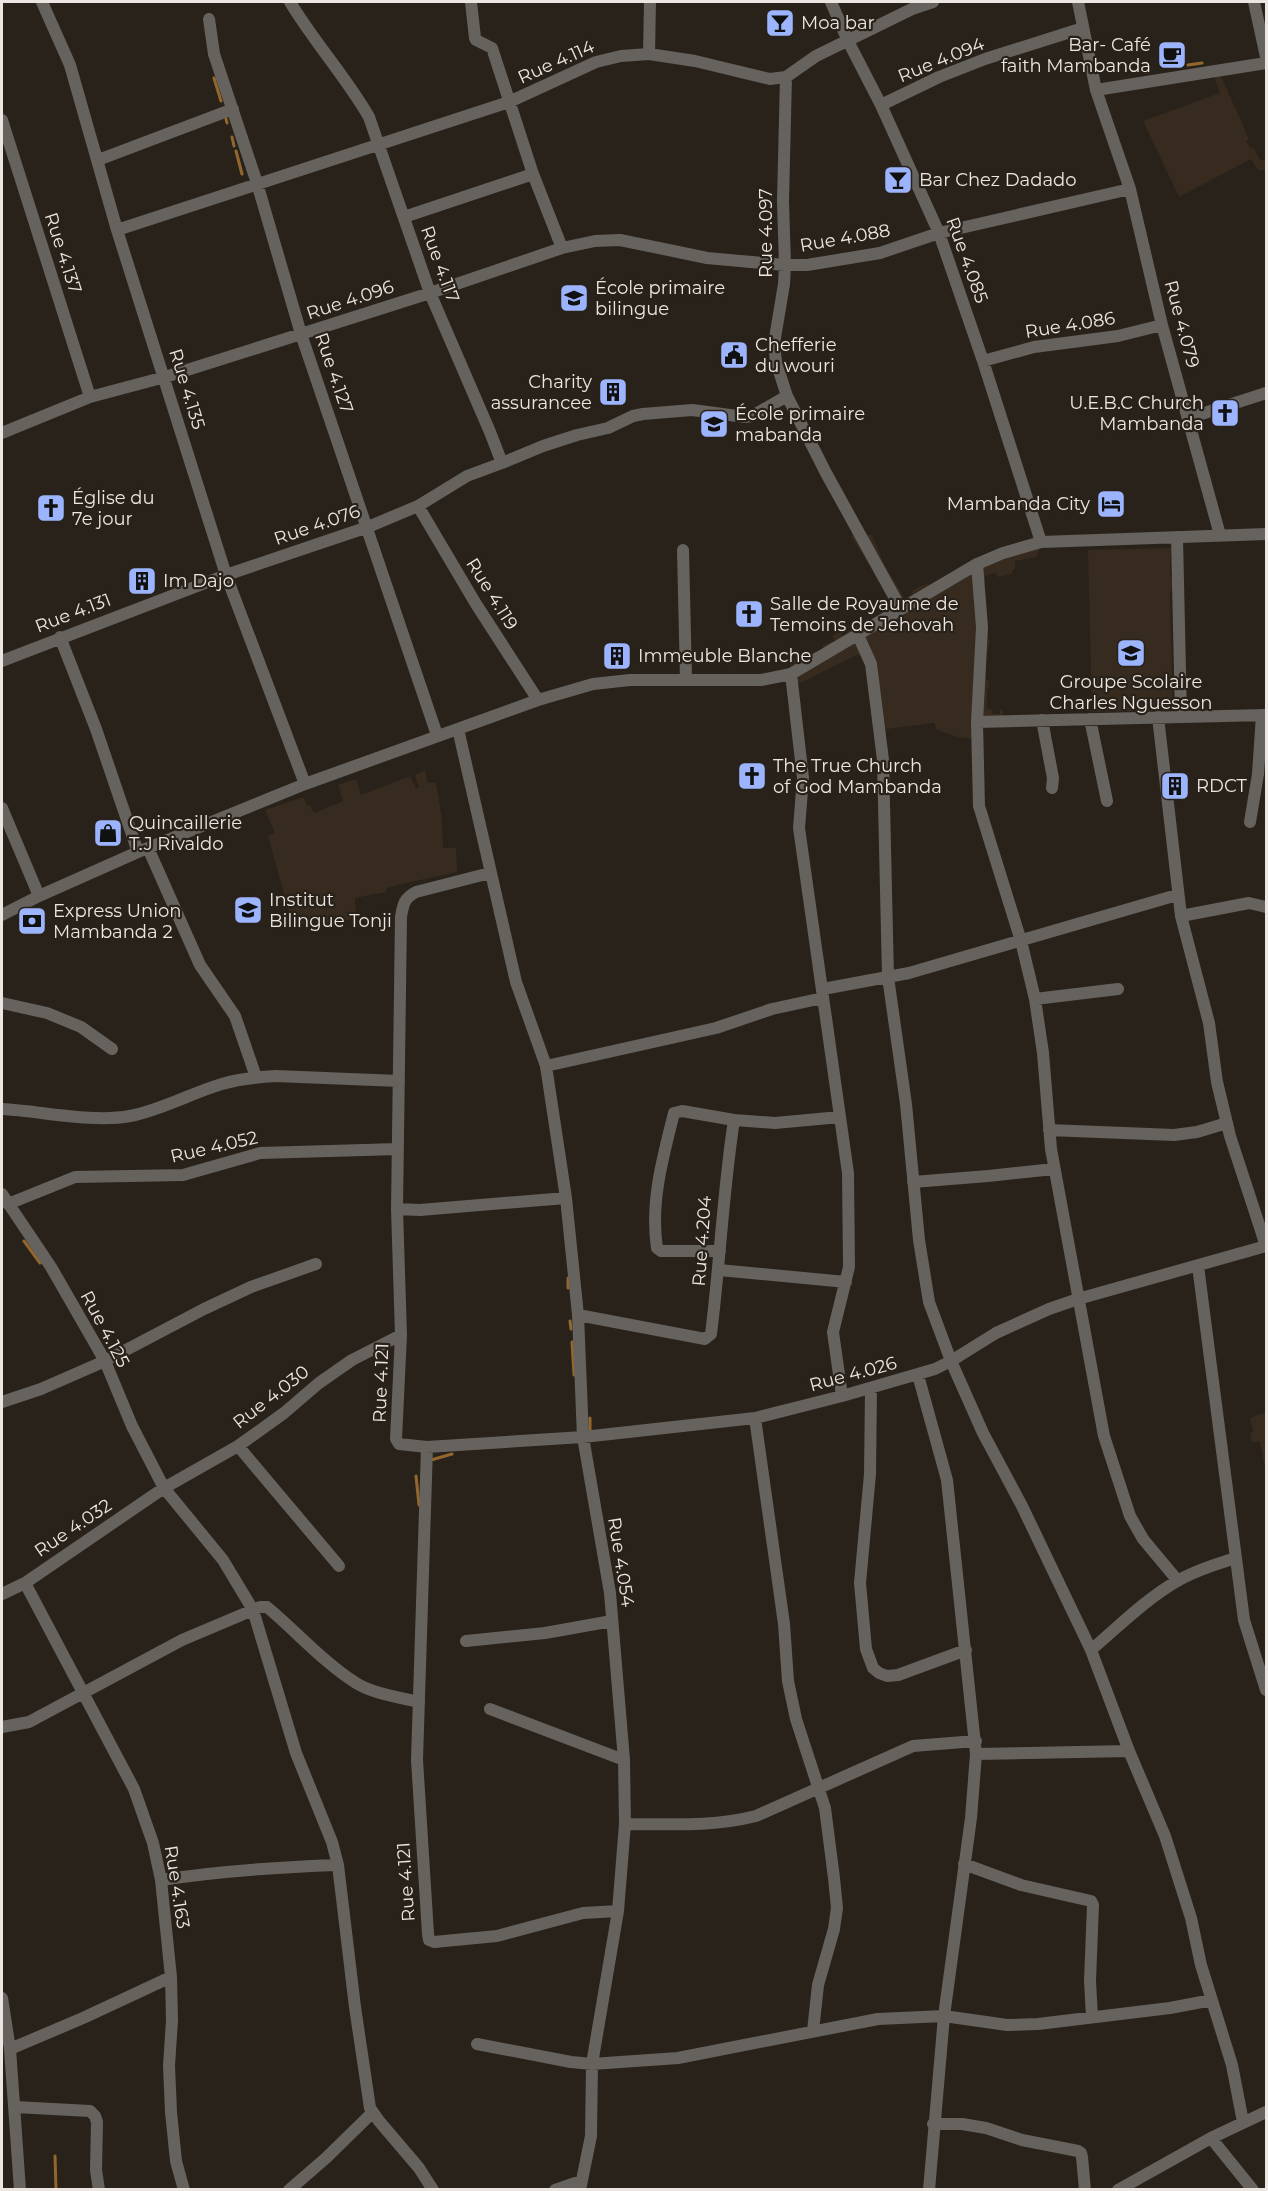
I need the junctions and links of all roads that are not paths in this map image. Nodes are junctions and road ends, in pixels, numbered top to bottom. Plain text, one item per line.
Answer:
1 (42, 2) edge
2 (290, 2) edge
3 (471, 2) edge
4 (650, 2) edge
5 (831, 2) edge
6 (933, 2) edge
7 (1078, 2) edge
8 (1254, 2) edge
9 (209, 19) dead end
10 (1083, 28) junction
11 (848, 40) junction
12 (649, 54) junction
13 (1266, 57) edge
14 (1266, 63) edge
15 (786, 77) junction
16 (1096, 90) junction
17 (509, 102) junction
18 (881, 105) junction
19 (233, 109) junction
20 (2, 120) edge
21 (379, 144) junction
22 (98, 160) junction
23 (533, 174) junction
24 (257, 183) junction
25 (1130, 189) junction
26 (404, 217) junction
27 (117, 230) junction
28 (939, 233) junction
29 (562, 248) junction
30 (785, 266) junction
31 (430, 293) junction
32 (1162, 325) junction
33 (301, 334) junction
34 (983, 361) junction
35 (165, 377) junction
36 (1266, 393) edge
37 (787, 396) junction
38 (90, 397) junction
39 (1189, 418) junction
40 (2, 434) edge
41 (502, 463) junction
42 (418, 506) junction
43 (368, 527) junction
44 (1266, 534) edge
45 (1220, 535) junction
46 (1177, 537) junction
47 (1041, 542) junction
48 (683, 550) dead end
49 (977, 564) junction
50 (226, 575) junction
51 (901, 609) junction
52 (858, 635) junction
53 (60, 637) junction
54 (2, 661) edge
55 (791, 674) junction
56 (686, 680) junction
57 (538, 700) junction
58 (1264, 715) edge
59 (1158, 717) junction
60 (1181, 717) junction
61 (1090, 719) junction
62 (1041, 720) junction
63 (977, 722) junction
64 (458, 729) junction
65 (437, 735) junction
66 (305, 784) junction
67 (1052, 788) dead end
68 (1107, 801) dead end
69 (2, 808) edge
70 (1250, 822) dead end
71 (143, 850) junction
72 (490, 873) junction
73 (1177, 895) junction
74 (39, 896) junction
75 (1266, 907) edge
76 (2, 915) edge
77 (1180, 916) junction
78 (1021, 941) junction
79 (888, 977) junction
80 (1118, 989) dead end
81 (823, 994) junction
82 (1035, 999) junction
83 (2, 1003) edge
84 (112, 1049) dead end
85 (546, 1066) junction
86 (256, 1077) junction
87 (399, 1081) junction
88 (2, 1109) edge
89 (840, 1117) junction
90 (734, 1120) junction
91 (1227, 1123) junction
92 (1049, 1130) junction
93 (398, 1149) junction
94 (1054, 1168) junction
95 (913, 1182) junction
96 (566, 1198) junction
97 (5, 1199) edge
98 (397, 1209) junction
99 (1266, 1246) edge
100 (720, 1251) junction
101 (316, 1264) dead end
102 (1198, 1266) junction
103 (719, 1270) junction
104 (846, 1282) junction
105 (1078, 1299) junction
106 (578, 1315) junction
107 (401, 1335) junction
108 (105, 1361) junction
109 (951, 1361) junction
110 (918, 1375) junction
111 (871, 1388) junction
112 (842, 1396) junction
113 (2, 1402) edge
114 (755, 1418) junction
115 (583, 1437) junction
116 (238, 1446) junction
117 (427, 1447) junction
118 (164, 1488) junction
119 (1236, 1558) junction
120 (339, 1566) dead end
121 (1178, 1581) junction
122 (25, 1583) junction
123 (2, 1594) edge
124 (253, 1610) junction
125 (612, 1621) junction
126 (466, 1641) dead end
127 (966, 1650) junction
128 (1091, 1650) junction
129 (1266, 1690) edge
130 (83, 1692) junction
131 (419, 1702) junction
132 (490, 1709) dead end
133 (2, 1727) edge
134 (976, 1741) junction
135 (1129, 1751) junction
136 (976, 1754) junction
137 (624, 1760) junction
138 (818, 1788) junction
139 (625, 1824) junction
140 (964, 1864) junction
141 (338, 1865) junction
142 (161, 1880) junction
143 (618, 1911) junction
144 (171, 1977) junction
145 (2, 1998) edge
146 (1212, 2000) junction
147 (944, 2016) junction
148 (1092, 2017) junction
149 (813, 2031) junction
150 (6, 2042) edge
151 (477, 2044) dead end
152 (592, 2064) junction
153 (15, 2107) junction
154 (1266, 2112) edge
155 (372, 2113) junction
156 (1243, 2122) junction
157 (933, 2124) junction
158 (1211, 2138) junction
159 (581, 2185) edge
160 (21, 2190) edge
161 (99, 2190) edge
162 (184, 2190) edge
163 (289, 2190) edge
164 (433, 2190) edge
165 (555, 2190) edge
166 (928, 2190) edge
167 (1085, 2190) edge
168 (1118, 2190) edge
169 (1253, 2190) edge

1 - 22 street, Rue 4.135
2 - 21 street, Rue 4.117
3 - 17 street
4 - 12 street
5 - 11 street, Rue 4.085
6 - 11 street
7 - 10 street, Rue 4.079
8 - 13 street
9 - 19 street, Rue 4.127
10 - 16 street, Rue 4.079
10 - 18 street, Rue 4.094
11 - 15 street
11 - 18 street, Rue 4.085
12 - 15 street, Rue 4.114
12 - 17 street, Rue 4.114
14 - 16 street
15 - 30 street, Rue 4.097
16 - 25 street, Rue 4.079
17 - 21 street, Rue 4.114
17 - 23 street
18 - 28 street, Rue 4.085
19 - 22 street
19 - 24 street, Rue 4.127
20 - 38 street, Rue 4.137
21 - 24 street, Rue 4.114
21 - 26 street, Rue 4.117
22 - 27 street, Rue 4.135
23 - 26 street
23 - 29 street
24 - 27 street, Rue 4.114
24 - 33 street, Rue 4.127
25 - 28 street, Rue 4.088
25 - 32 street, Rue 4.079
26 - 31 street, Rue 4.117
27 - 35 street, Rue 4.135
28 - 30 street, Rue 4.088
28 - 34 street, Rue 4.085
29 - 30 street, Rue 4.088
29 - 31 street, Rue 4.096
30 - 37 street, Rue 4.097
31 - 33 street, Rue 4.096
31 - 41 street, Rue 4.117
32 - 34 street, Rue 4.086
32 - 39 street, Rue 4.079
33 - 35 street, Rue 4.096
33 - 43 street, Rue 4.127
34 - 47 street, Rue 4.085
35 - 38 street, Rue 4.096
35 - 50 street, Rue 4.135
36 - 39 street
37 - 41 street
37 - 51 street, Rue 4.097
38 - 40 street, Rue 4.096
39 - 45 street, Rue 4.079
41 - 42 street
42 - 43 street, Rue 4.076
42 - 57 street, Rue 4.119
43 - 50 street, Rue 4.076
43 - 65 street, Rue 4.127
44 - 45 street
45 - 46 street
46 - 47 street
46 - 60 street
47 - 49 street
48 - 56 street
49 - 51 street
49 - 63 street
50 - 53 street, Rue 4.131
50 - 66 street, Rue 4.135
51 - 52 street
52 - 55 street
52 - 79 street
53 - 54 street, Rue 4.131
53 - 71 street
55 - 56 street
55 - 81 street
56 - 57 street
57 - 64 street
58 - 60 street
58 - 70 street
59 - 60 street
59 - 61 street
59 - 73 street
61 - 62 street
61 - 68 street
62 - 63 street
62 - 67 street
63 - 78 street
64 - 65 street
64 - 72 street, Rue 4.054
65 - 66 street
66 - 71 street
69 - 74 street
71 - 74 street
71 - 86 street
72 - 85 street, Rue 4.054
72 - 87 street, Rue 4.121
73 - 77 street
73 - 78 street
74 - 76 street
75 - 77 street
77 - 91 street
78 - 79 street
78 - 82 street
79 - 81 street
79 - 95 street
80 - 82 street
81 - 85 street
81 - 89 street
82 - 92 street
83 - 84 street
85 - 96 street, Rue 4.054
86 - 87 street
86 - 88 street
87 - 93 street, Rue 4.121
89 - 90 street
89 - 104 street
90 - 100 street, Rue 4.204
90 - 100 street
91 - 92 street
91 - 99 street
92 - 94 street
93 - 97 street, Rue 4.052
93 - 98 street, Rue 4.121
94 - 95 street
94 - 105 street
95 - 109 street
96 - 98 street
96 - 106 street, Rue 4.054
97 - 108 street, Rue 4.125
98 - 107 street, Rue 4.121
99 - 102 street, Rue 4.026
100 - 103 street, Rue 4.204
101 - 108 street
102 - 105 street, Rue 4.026
102 - 119 street
103 - 104 street
103 - 106 street, Rue 4.204
104 - 112 street
105 - 109 street, Rue 4.026
105 - 121 street
106 - 115 street, Rue 4.054
107 - 116 street, Rue 4.030
107 - 117 street, Rue 4.121
108 - 113 street
108 - 118 street, Rue 4.125
109 - 110 street, Rue 4.026
109 - 128 street
110 - 111 street, Rue 4.026
110 - 127 street
111 - 112 street, Rue 4.026
111 - 127 street
112 - 114 street, Rue 4.026
114 - 115 street, Rue 4.026
114 - 138 street
115 - 117 street, Rue 4.026
115 - 125 street, Rue 4.054
116 - 118 street, Rue 4.030
116 - 120 street
117 - 131 street, Rue 4.121
118 - 122 street, Rue 4.032
118 - 124 street, Rue 4.125
119 - 121 street
119 - 129 street
121 - 128 street
122 - 123 street, Rue 4.032
122 - 130 street, Rue 4.163
124 - 130 street
124 - 131 street
124 - 141 street, Rue 4.125
125 - 126 street
125 - 137 street, Rue 4.054
127 - 134 street
128 - 135 street
130 - 133 street
130 - 142 street, Rue 4.163
131 - 143 street, Rue 4.121
132 - 137 street
134 - 136 street
134 - 138 street
135 - 136 street
135 - 146 street
136 - 140 street
137 - 139 street, Rue 4.054
138 - 139 street
138 - 149 street
139 - 143 street, Rue 4.054
140 - 147 street
140 - 148 street
141 - 142 street
141 - 155 street, Rue 4.125
142 - 144 street, Rue 4.163
143 - 152 street, Rue 4.054
144 - 150 street
144 - 162 street, Rue 4.163
145 - 150 street
146 - 148 street
146 - 156 street
147 - 148 street
147 - 149 street
147 - 157 street
149 - 152 street
150 - 153 street
151 - 152 street
152 - 159 street, Rue 4.054
153 - 160 street
153 - 161 street
154 - 156 street
155 - 163 street
155 - 164 street
156 - 158 street
157 - 166 street
157 - 167 street
158 - 168 street
158 - 169 street
159 - 165 street

